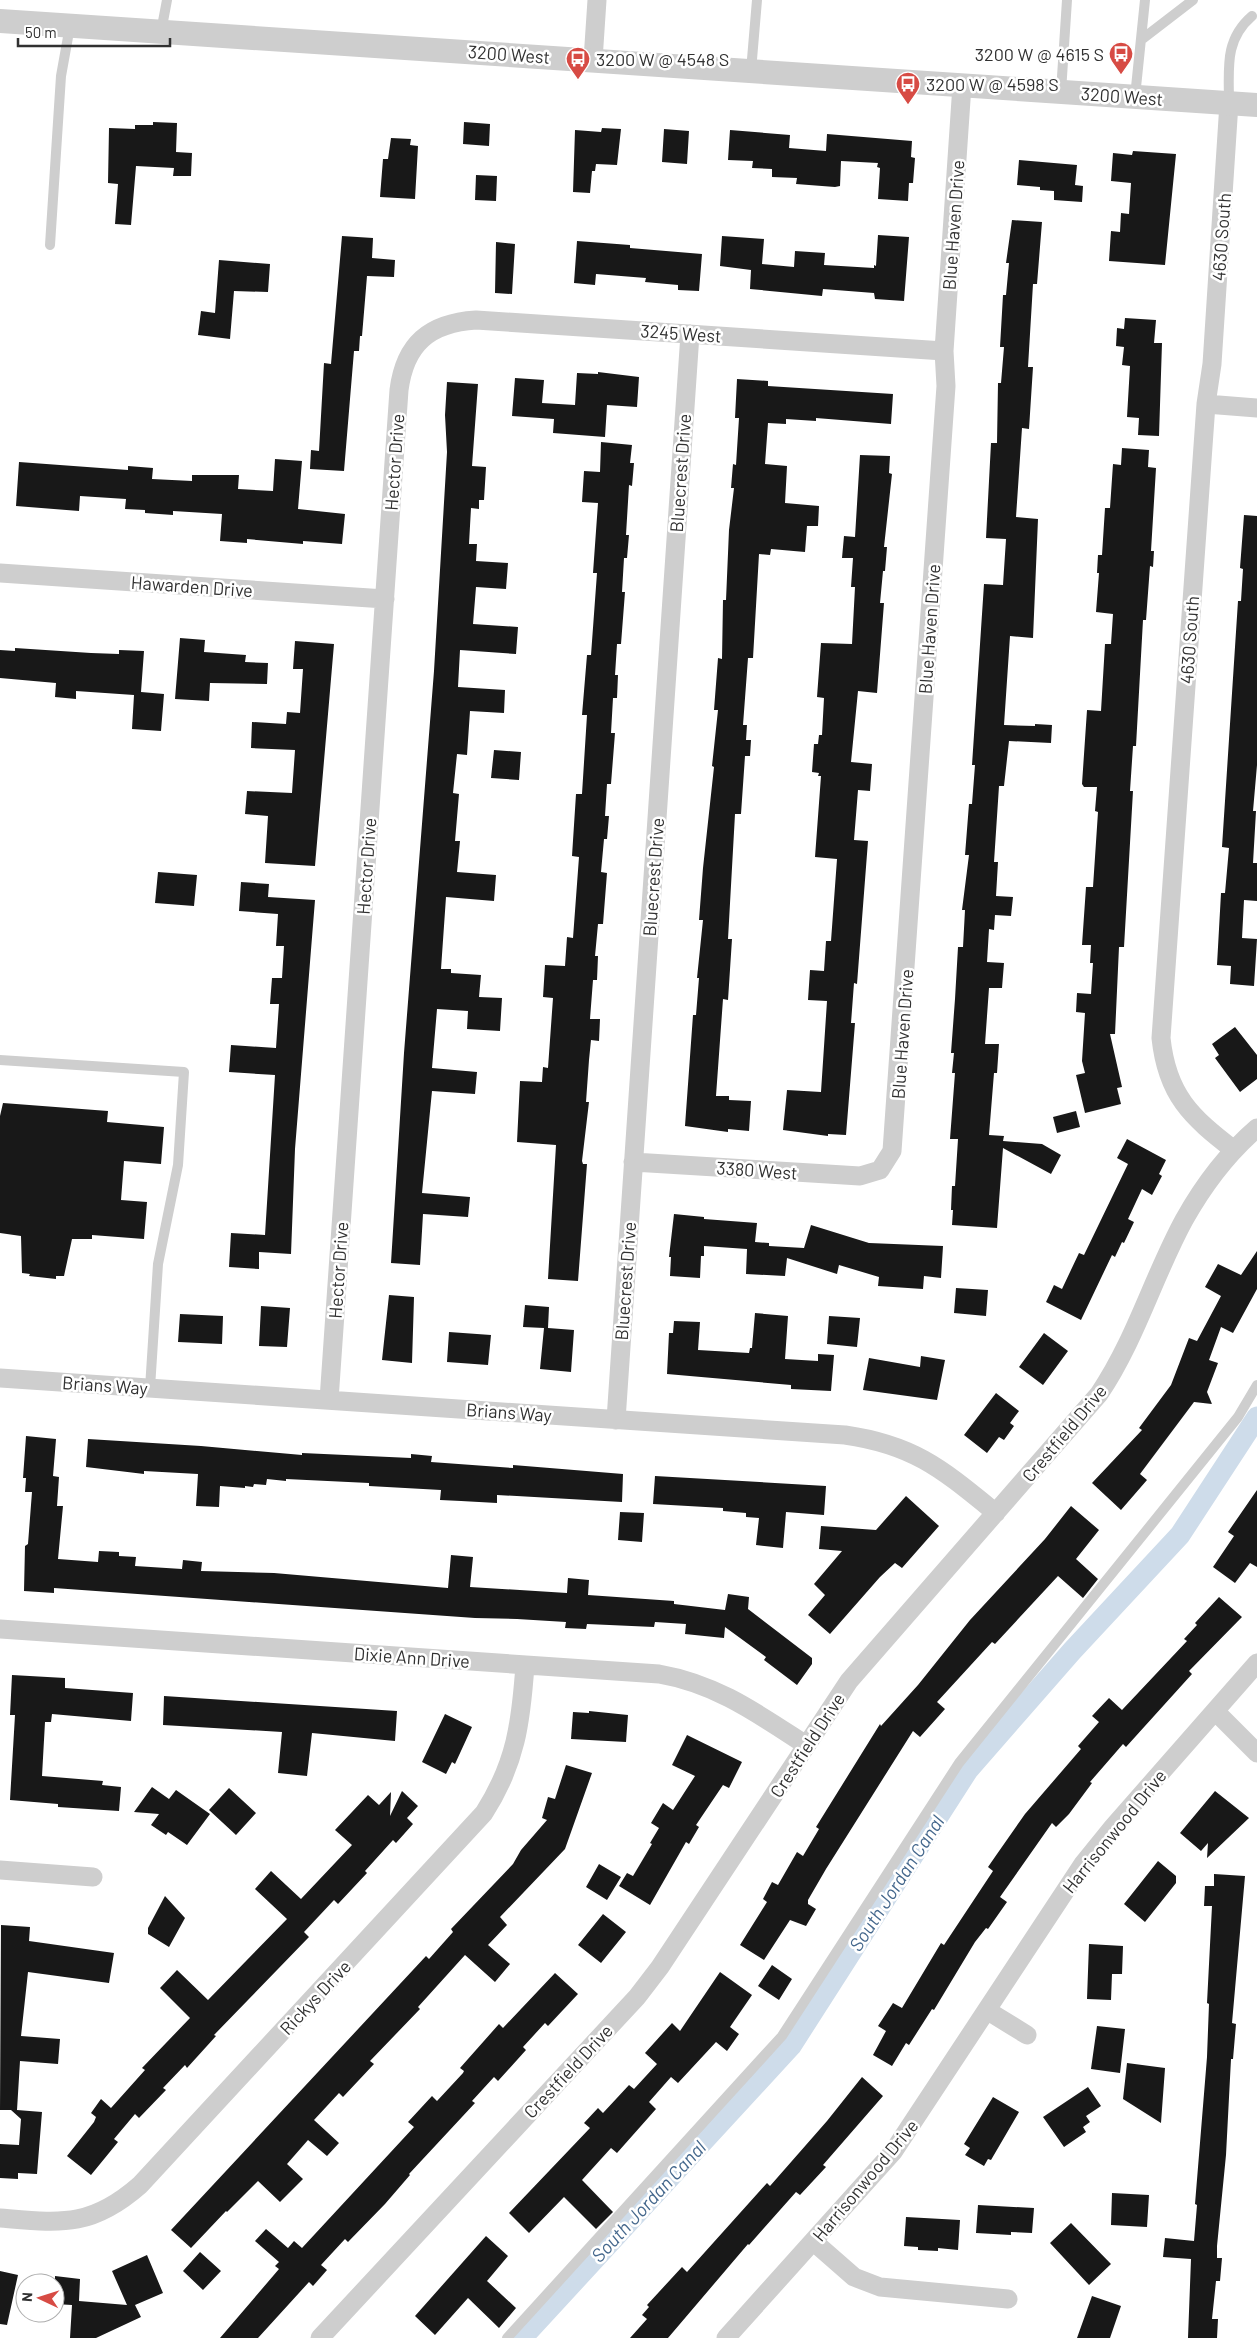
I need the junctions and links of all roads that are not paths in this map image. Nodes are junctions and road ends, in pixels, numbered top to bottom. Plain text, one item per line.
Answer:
1 (167, 0) edge
2 (597, 0) edge
3 (757, 0) edge
4 (1067, 0) edge
5 (1145, 0) edge
6 (1193, 0) edge
7 (1255, 14) edge
8 (0, 21) edge
9 (70, 26) junction
10 (161, 32) junction
11 (1141, 40) junction
12 (593, 60) junction
13 (751, 71) junction
14 (962, 85) junction
15 (1061, 92) junction
16 (1135, 97) junction
17 (1229, 103) junction
18 (1257, 105) edge
19 (50, 245) dead end
20 (690, 334) junction
21 (422, 338) joint
22 (944, 351) junction
23 (1206, 404) junction
24 (1257, 408) edge
25 (0, 573) edge
26 (385, 599) junction
27 (0, 1060) edge
28 (1257, 1128) edge
29 (1234, 1150) junction
30 (633, 1162) junction
31 (880, 1170) joint
32 (0, 1378) edge
33 (1257, 1385) edge
34 (150, 1388) junction
35 (329, 1400) junction
36 (616, 1420) junction
37 (996, 1512) junction
38 (0, 1629) edge
39 (1257, 1663) edge
40 (525, 1664) junction
41 (1215, 1711) junction
42 (806, 1745) junction
43 (1257, 1753) edge
44 (0, 1870) edge
45 (93, 1877) dead end
46 (988, 2011) junction
47 (1027, 2035) dead end
48 (0, 2218) edge
49 (814, 2242) junction
50 (1008, 2299) dead end
51 (320, 2338) edge
52 (507, 2338) edge
53 (726, 2338) edge

1 - 10 lane
2 - 12 street
3 - 13 lane
4 - 15 lane
5 - 11 lane
6 - 11 lane
7 - 17 lane
8 - 9 street, 3200 West
9 - 10 street, 3200 West
9 - 19 lane
10 - 12 street, 3200 West
11 - 16 lane
12 - 13 street, 3200 West
13 - 14 street, 3200 West
14 - 15 street, 3200 West
14 - 22 street, Blue Haven Drive
15 - 16 street, 3200 West
16 - 17 street, 3200 West
17 - 18 street, 3200 West
17 - 23 street, 4630 South
20 - 21 street, 3245 West
20 - 22 street, 3245 West
20 - 30 street, Bluecrest Drive
21 - 26 street, Hector Drive
22 - 31 street, Blue Haven Drive
23 - 24 street
23 - 29 street, 4630 South
25 - 26 street, Hawarden Drive
26 - 35 street, Hector Drive
27 - 34 lane
28 - 29 street, Crestfield Drive
29 - 37 street, Crestfield Drive
30 - 31 street, 3380 West
30 - 36 street, Bluecrest Drive
32 - 34 street, Brians Way
33 - 52 lane
34 - 35 street, Brians Way
35 - 36 street, Brians Way
36 - 37 street, Brians Way
37 - 42 street, Crestfield Drive
38 - 40 street, Dixie Ann Drive
39 - 41 street, Harrisonwood Drive
40 - 42 street, Dixie Ann Drive
40 - 48 street, Rickys Drive
41 - 43 street
41 - 46 street, Harrisonwood Drive
42 - 51 street, Crestfield Drive
44 - 45 street
46 - 47 street
46 - 49 street, Harrisonwood Drive
49 - 50 street
49 - 53 street, Harrisonwood Drive

